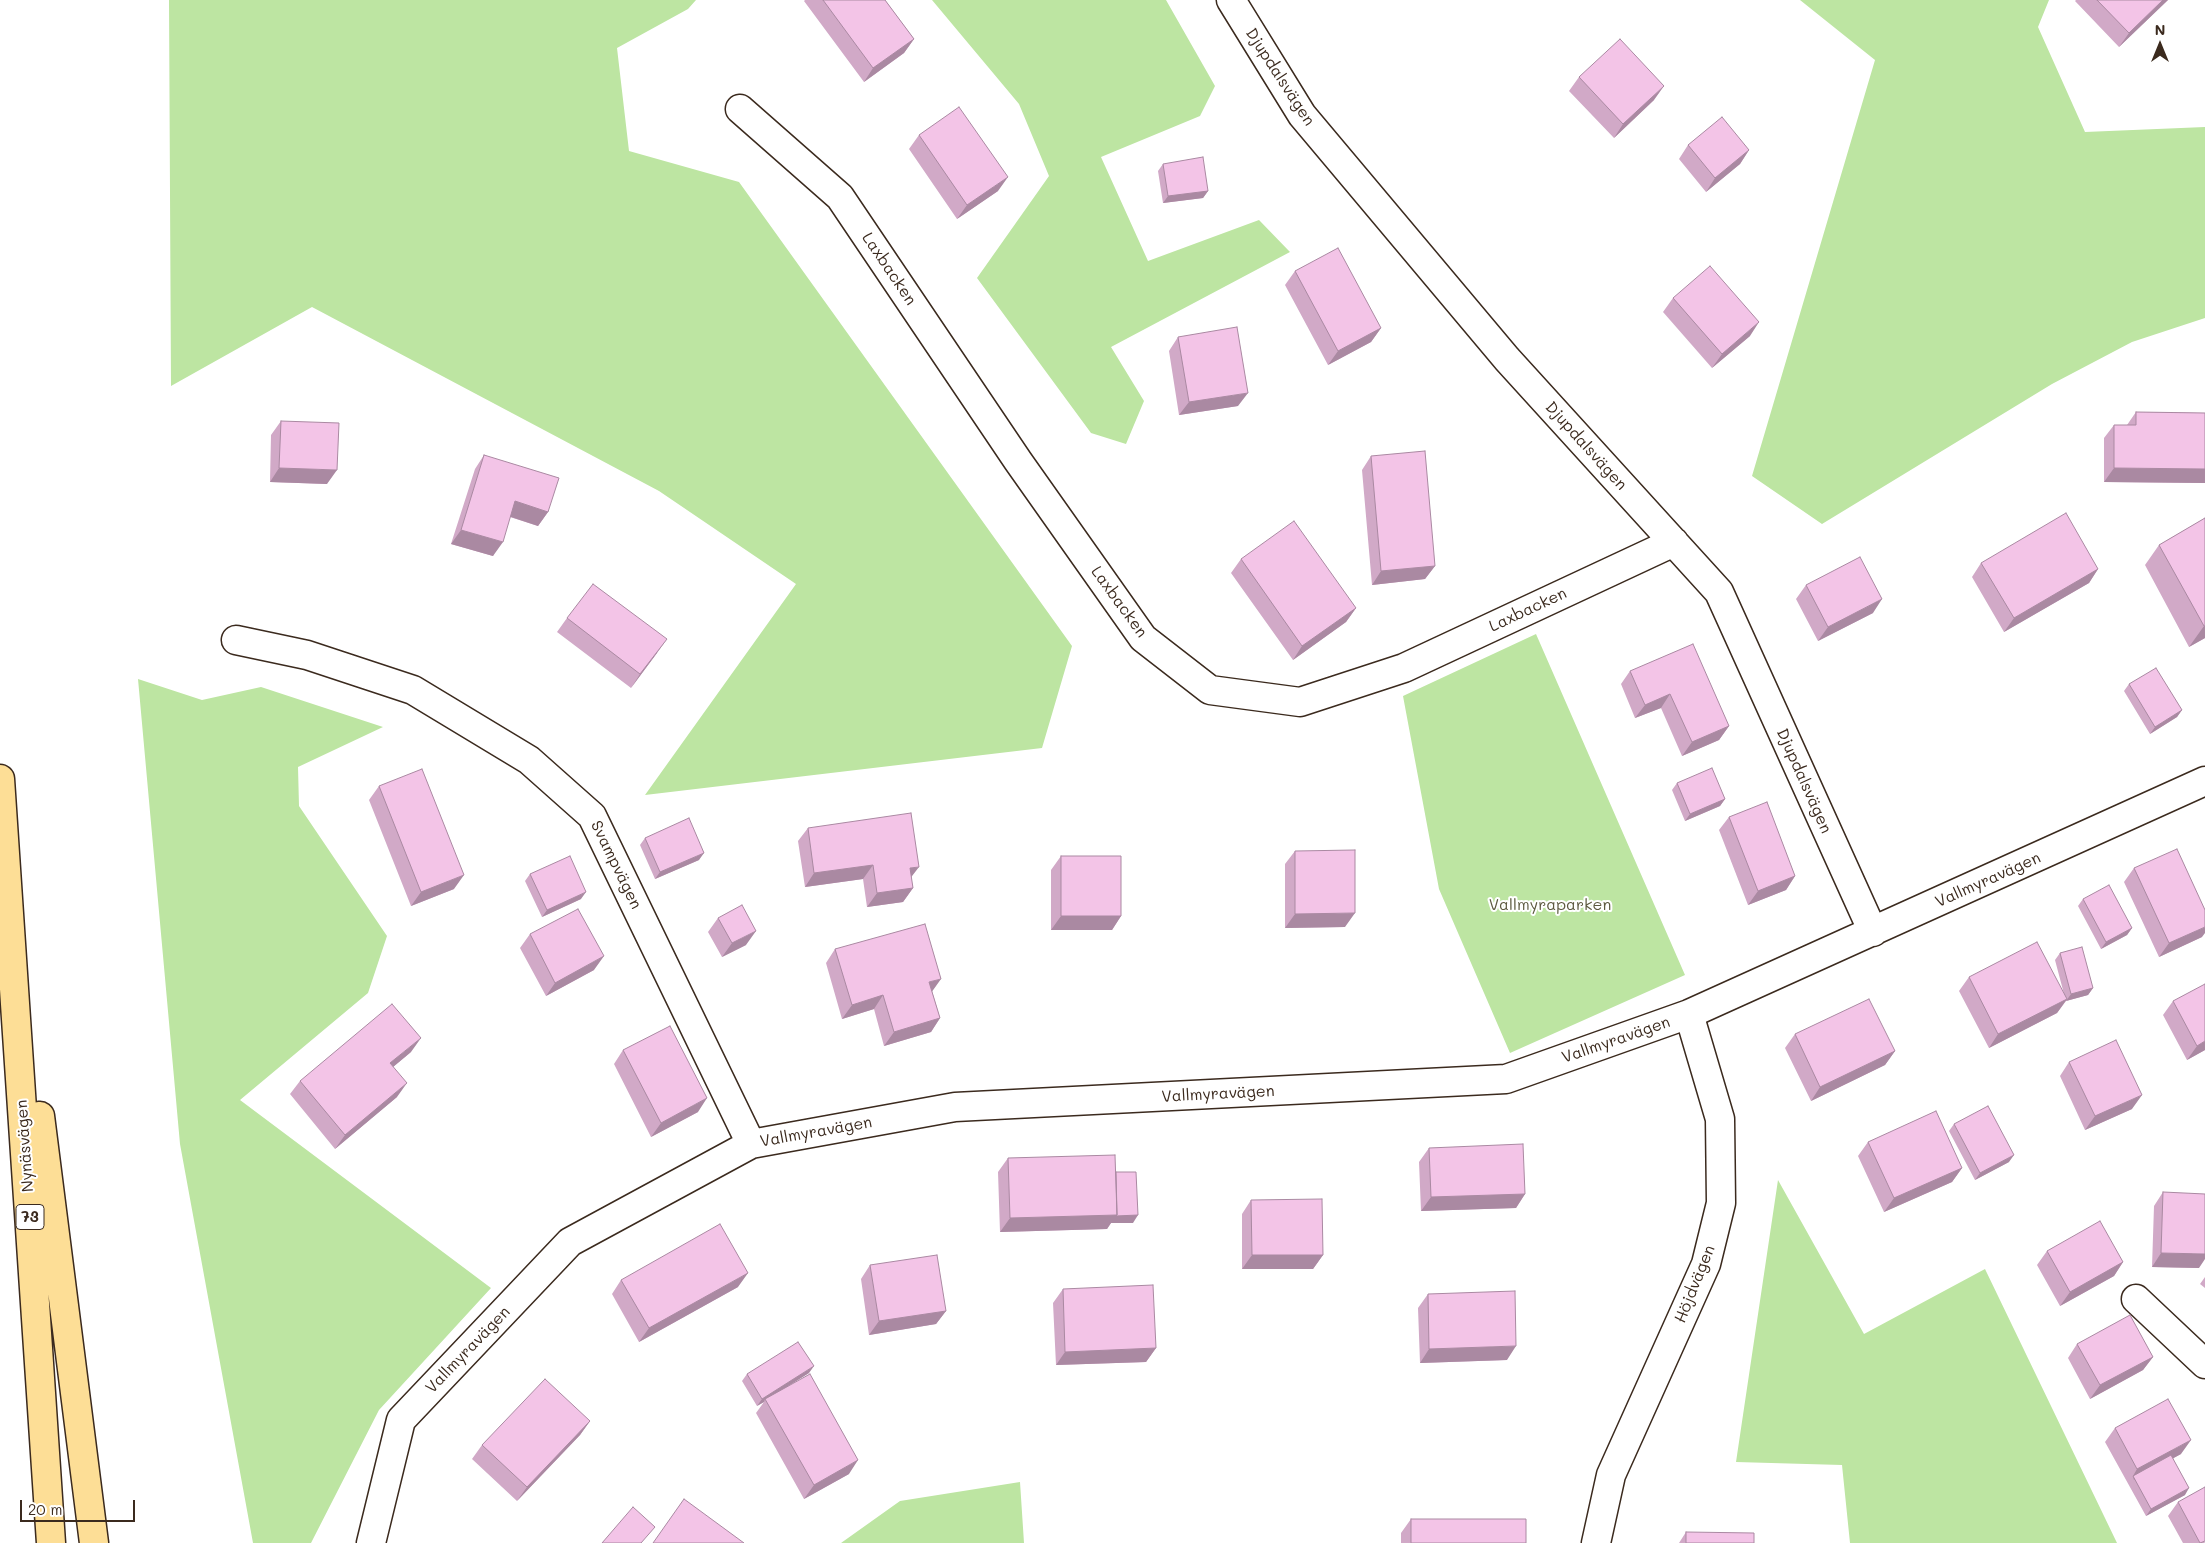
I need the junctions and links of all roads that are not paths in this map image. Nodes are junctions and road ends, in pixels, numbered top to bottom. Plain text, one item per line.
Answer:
1 (1232, 0) edge
2 (740, 109) dead end
3 (1674, 542) junction
4 (236, 640) dead end
5 (0, 779) edge
6 (2205, 781) edge
7 (8, 892) junction
8 (1873, 932) junction
9 (1690, 1014) junction
10 (750, 1144) junction
11 (2136, 1299) dead end
12 (2205, 1364) edge
13 (51, 1543) edge
14 (94, 1543) edge
15 (371, 1543) edge
16 (1596, 1543) edge

1 - 3 street, Djupdalsvägen
2 - 3 street, Laxbacken
3 - 8 street, Djupdalsvägen
4 - 10 street, Svampvägen
5 - 7 highway, Nynäsvägen / 73
6 - 8 street, Vallmyravägen
7 - 13 highway, Nynäsvägen / 73
7 - 14 highway
8 - 9 street, Vallmyravägen
9 - 10 street, Vallmyravägen
9 - 16 street, Höjdvägen
10 - 15 street, Vallmyravägen
11 - 12 street

